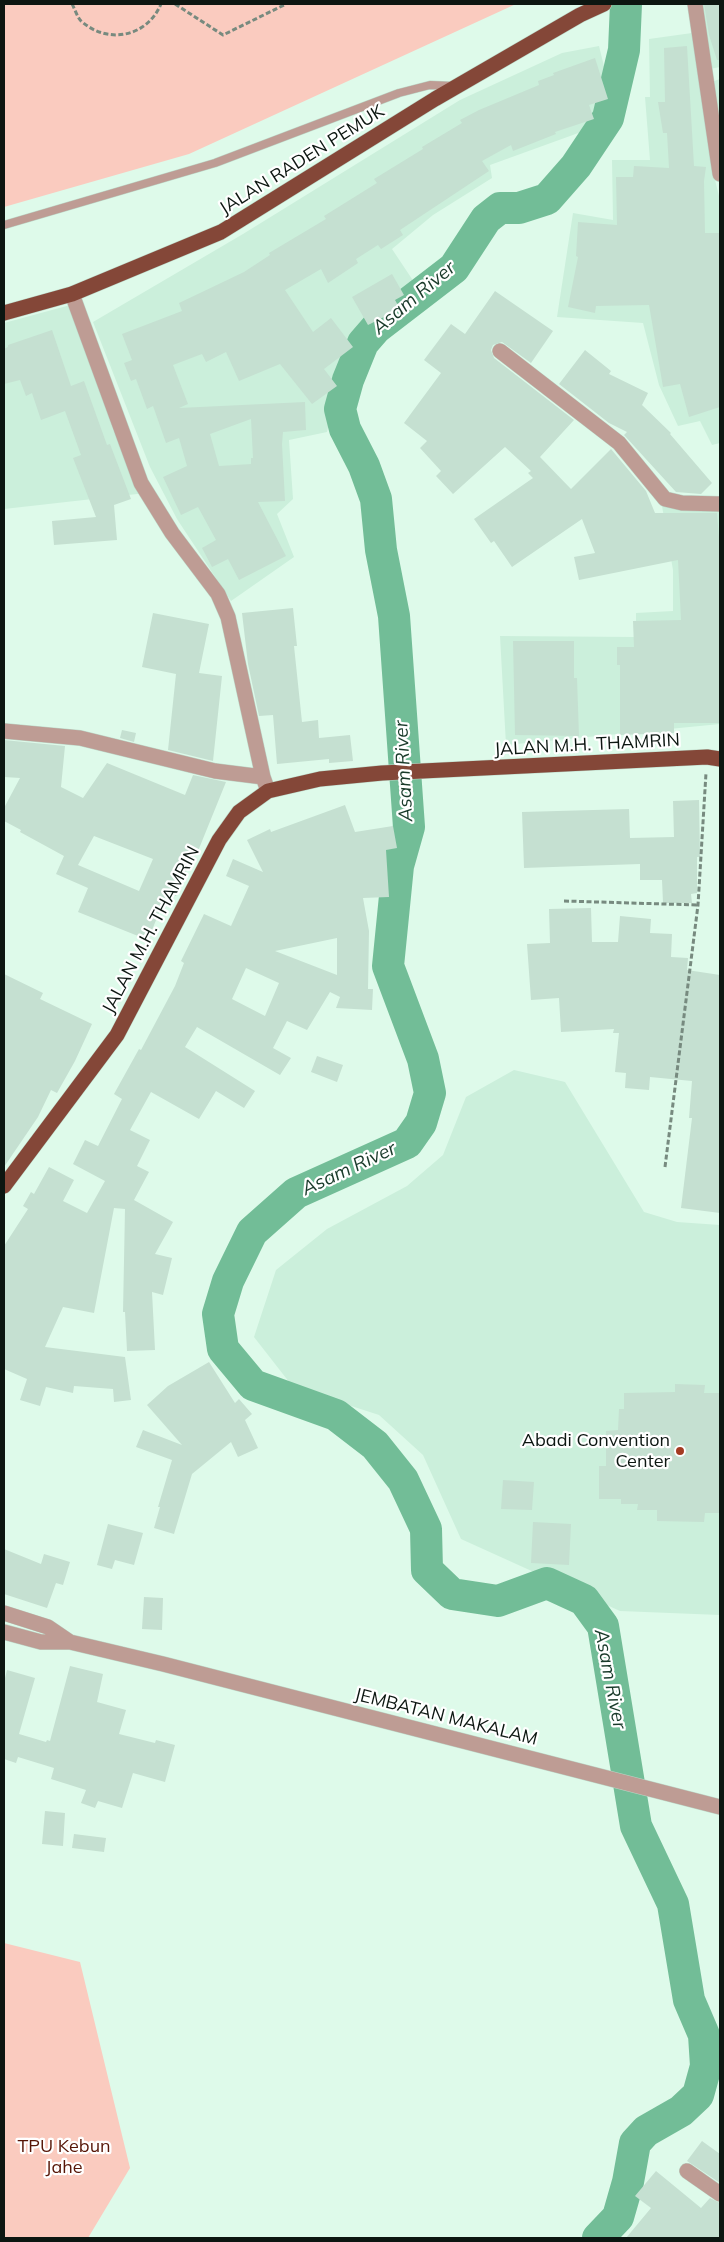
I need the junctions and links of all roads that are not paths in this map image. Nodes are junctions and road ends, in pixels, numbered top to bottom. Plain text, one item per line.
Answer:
1 (604, 4) edge
2 (695, 4) edge
3 (579, 9) edge
4 (713, 73) edge
5 (458, 86) junction
6 (720, 174) edge
7 (4, 225) edge
8 (72, 294) junction
9 (4, 313) edge
10 (500, 351) dead end
11 (720, 504) edge
12 (4, 731) edge
13 (716, 756) edge
14 (265, 784) junction
15 (4, 1186) edge
16 (4, 1613) edge
17 (4, 1632) edge
18 (70, 1642) junction
19 (720, 1807) edge
20 (687, 2170) dead end
21 (720, 2194) edge

1 - 3 highway, JALAN RADEN PEMUK
2 - 4 street
3 - 5 highway, JALAN RADEN PEMUK
4 - 6 street
5 - 7 lane
5 - 8 highway, JALAN RADEN PEMUK
8 - 9 highway, JALAN RADEN PEMUK
8 - 14 street
10 - 11 street
12 - 14 street
13 - 14 highway, JALAN M.H. THAMRIN
14 - 15 highway, JALAN M.H. THAMRIN
16 - 18 street
17 - 18 street
18 - 19 street, JEMBATAN MAKALAM
20 - 21 street

